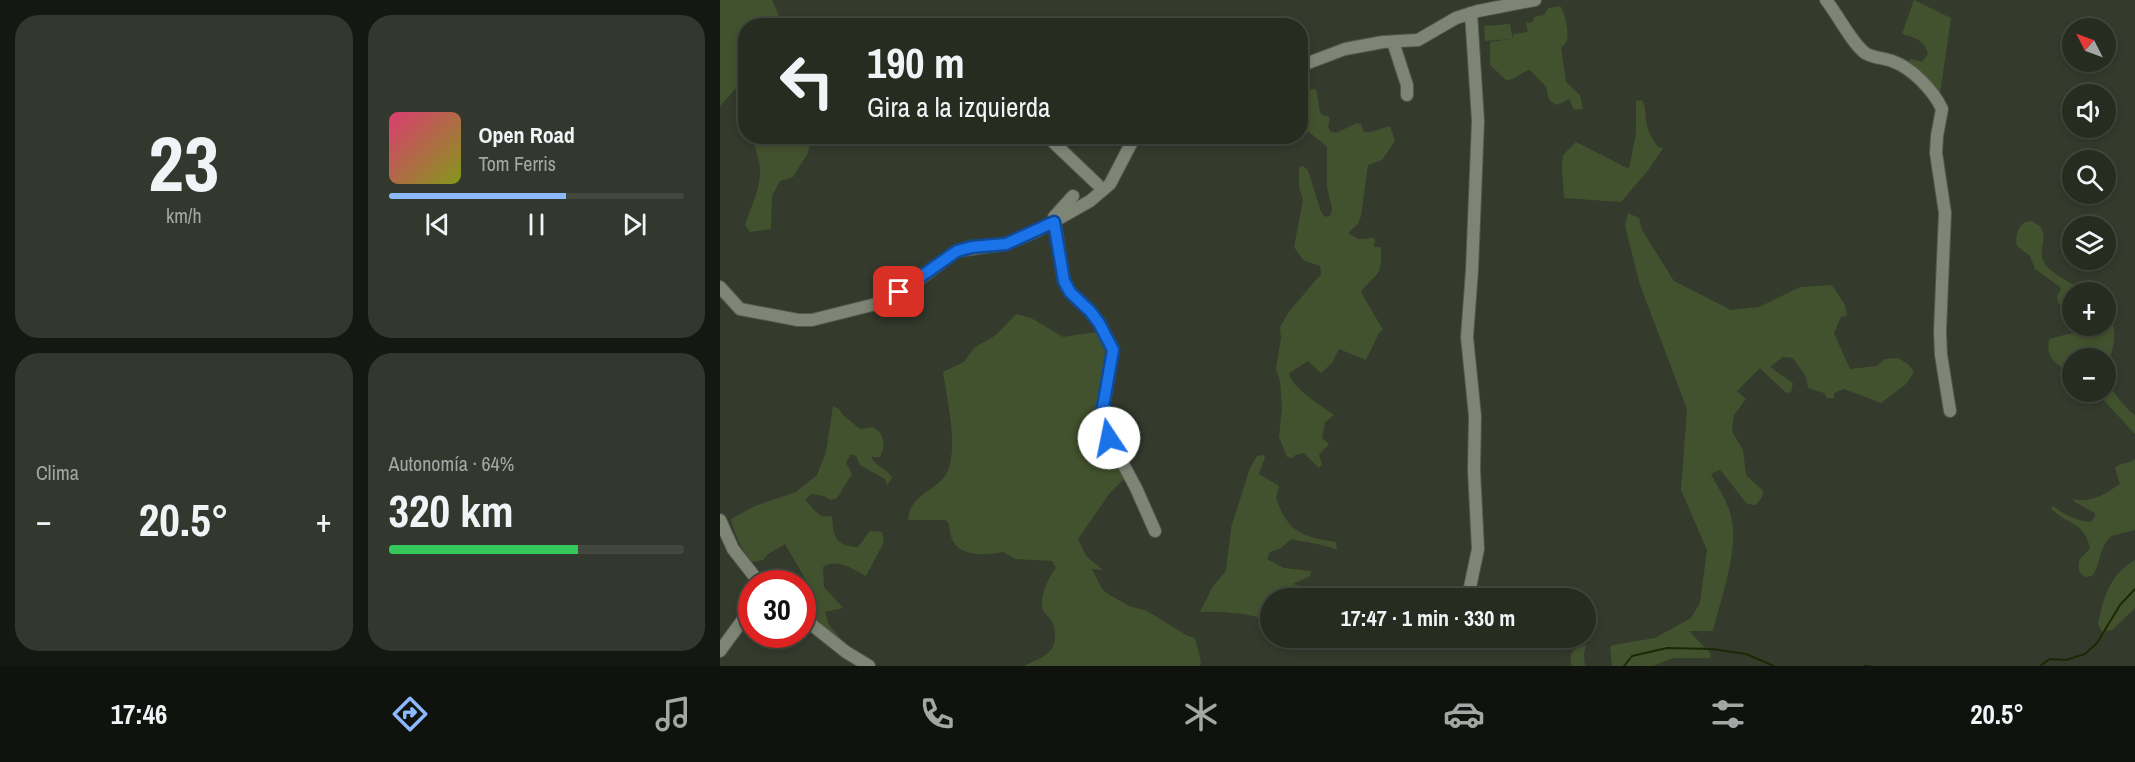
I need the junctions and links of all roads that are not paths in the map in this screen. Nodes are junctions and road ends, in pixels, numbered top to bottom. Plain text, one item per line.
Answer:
1 (1535, 0) edge
2 (1826, 0) edge
3 (1471, 13) junction
4 (1393, 42) junction
5 (1308, 63) edge
6 (1407, 95) dead end
7 (1055, 144) edge
8 (1131, 144) edge
9 (1097, 184) dead end
10 (1073, 196) dead end
11 (1054, 222) junction
12 (720, 288) edge
13 (1950, 411) dead end
14 (720, 520) edge
15 (1155, 531) dead end
16 (722, 535) edge
17 (749, 570) edge
18 (1470, 588) edge
19 (738, 626) edge
20 (816, 628) edge
21 (720, 651) edge
22 (869, 666) edge

1 - 3 street
2 - 13 street
3 - 4 street
3 - 18 street
4 - 5 street
4 - 6 street
7 - 9 street
8 - 11 street
10 - 11 street
11 - 12 street
11 - 15 street
14 - 16 street
16 - 17 street
19 - 21 street
20 - 22 street

